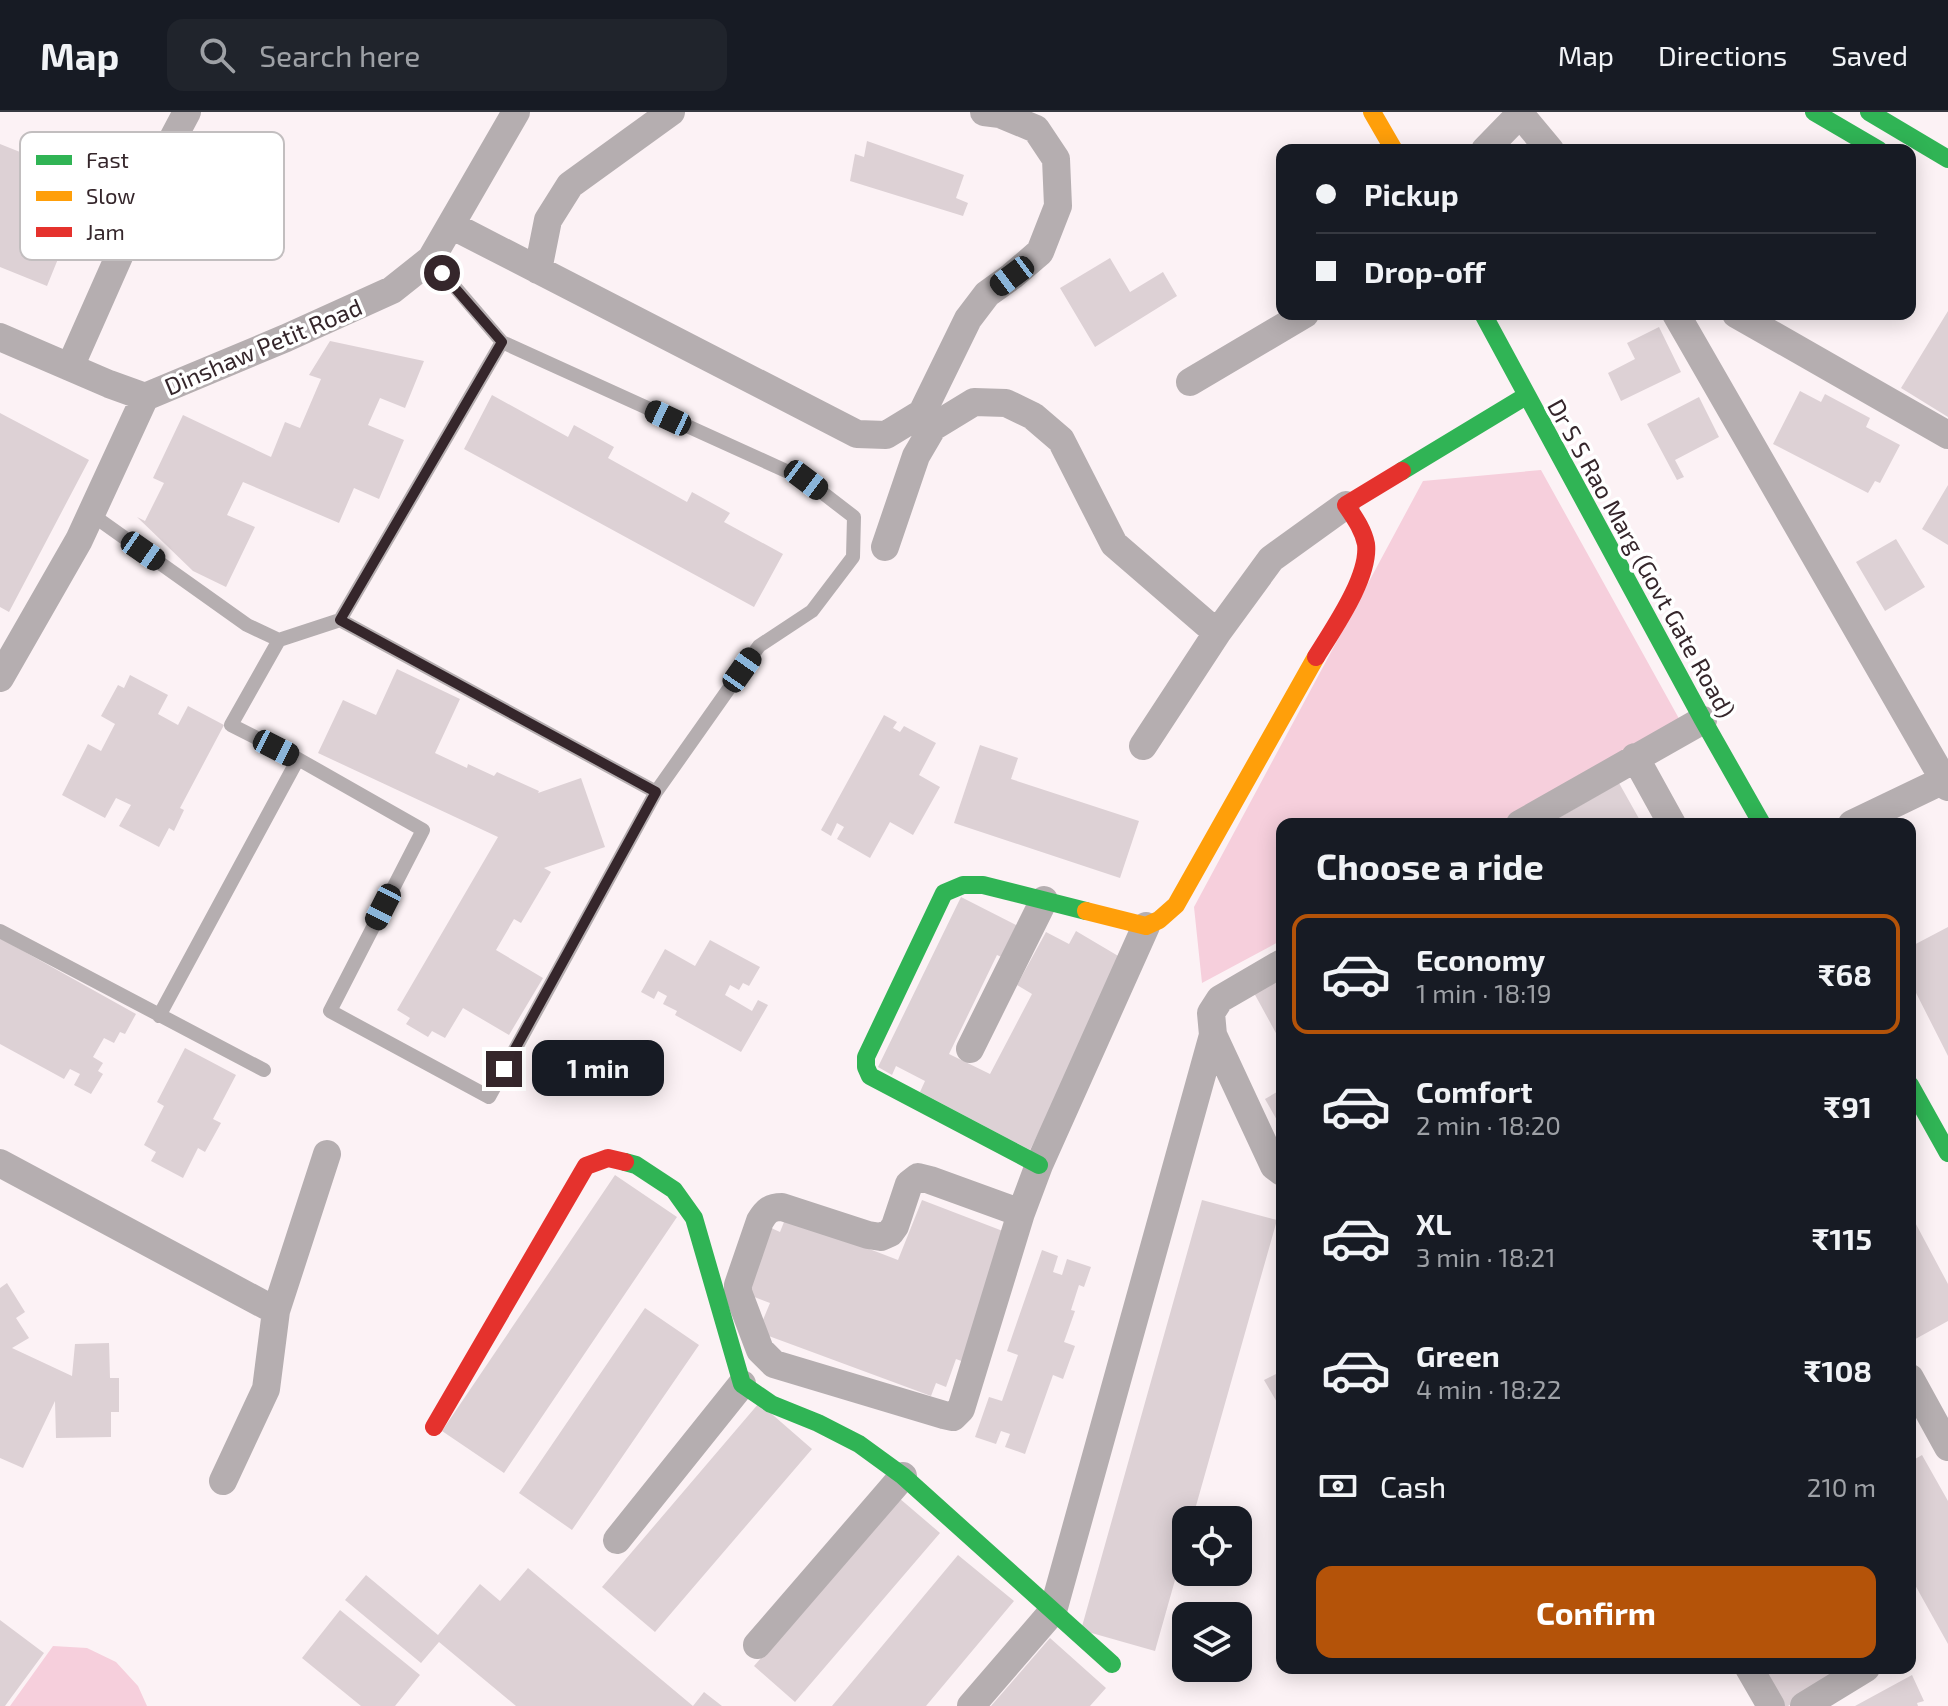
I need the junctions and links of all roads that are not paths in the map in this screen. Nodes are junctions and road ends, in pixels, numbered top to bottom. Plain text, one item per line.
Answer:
1 (187, 112) edge
2 (516, 112) edge
3 (671, 112) edge
4 (984, 112) edge
5 (1372, 112) edge
6 (1814, 112) edge
7 (1869, 112) edge
8 (1521, 113) edge
9 (176, 132) edge
10 (1391, 144) edge
11 (1491, 144) edge
12 (1545, 144) edge
13 (1869, 144) edge
14 (1948, 159) edge
15 (451, 225) junction
16 (431, 259) junction
17 (117, 260) edge
18 (538, 270) junction
19 (1295, 320) edge
20 (1486, 320) edge
21 (1679, 320) edge
22 (1747, 320) edge
23 (0, 337) edge
24 (502, 342) junction
25 (70, 367) junction
26 (1190, 382) dead end
27 (1526, 396) junction
28 (145, 397) junction
29 (1948, 435) edge
30 (1346, 505) junction
31 (91, 514) junction
32 (885, 547) dead end
33 (340, 620) junction
34 (1217, 633) junction
35 (279, 640) junction
36 (0, 678) edge
37 (1703, 720) junction
38 (1143, 746) dead end
39 (1635, 757) junction
40 (298, 759) junction
41 (1947, 782) edge
42 (656, 792) junction
43 (1530, 818) edge
44 (1669, 818) edge
45 (1759, 818) edge
46 (1866, 818) edge
47 (1044, 900) junction
48 (1146, 926) junction
49 (0, 931) edge
50 (1276, 966) edge
51 (159, 1016) junction
52 (1213, 1035) junction
53 (970, 1049) dead end
54 (264, 1070) dead end
55 (1916, 1096) edge
56 (1948, 1153) edge
57 (327, 1154) dead end
58 (0, 1163) edge
59 (1039, 1165) junction
60 (1276, 1168) edge
61 (1021, 1213) junction
62 (276, 1311) junction
63 (742, 1384) junction
64 (1916, 1390) edge
65 (1930, 1417) edge
66 (434, 1427) dead end
67 (1948, 1447) edge
68 (903, 1476) junction
69 (223, 1481) dead end
70 (617, 1540) dead end
71 (1053, 1611) junction
72 (757, 1645) dead end
73 (1112, 1664) dead end
74 (1752, 1674) edge
75 (1856, 1674) edge
76 (971, 1706) edge
77 (1771, 1706) edge
78 (1804, 1706) edge

1 - 9 street
2 - 15 street
3 - 18 street
4 - 18 street
5 - 10 main road
6 - 13 main road
7 - 14 main road
8 - 11 street
8 - 12 street
15 - 16 street
15 - 18 street
16 - 24 lane
16 - 28 street, Dinshaw Petit Road
17 - 25 street
19 - 26 street
20 - 27 main road, Dr S S Rao Marg (Govt Gate Road)
21 - 41 street
22 - 29 street
23 - 25 street, Dinshaw Petit Road
24 - 33 lane
24 - 42 lane
25 - 28 street, Dinshaw Petit Road
27 - 30 main road
27 - 37 main road, Dr S S Rao Marg (Govt Gate Road)
28 - 31 street
30 - 34 street
30 - 48 main road
31 - 35 lane
31 - 36 street
32 - 34 street
33 - 35 lane
33 - 42 lane
34 - 38 street
35 - 40 lane
37 - 39 street
37 - 45 main road, Dr S S Rao Marg (Govt Gate Road)
39 - 43 street
39 - 44 street
40 - 42 lane
40 - 51 lane
41 - 46 street
47 - 48 main road
47 - 53 street
47 - 59 main road
48 - 59 street
49 - 51 lane
50 - 52 street
51 - 54 lane
52 - 60 street
52 - 71 street
55 - 56 main road
57 - 62 street
58 - 62 street
59 - 61 street
61 - 61 street
62 - 69 street
63 - 66 main road
63 - 68 main road
63 - 70 street
64 - 65 street
65 - 67 street
68 - 71 main road
68 - 72 street
71 - 73 main road
71 - 76 street
74 - 77 street
75 - 78 street

